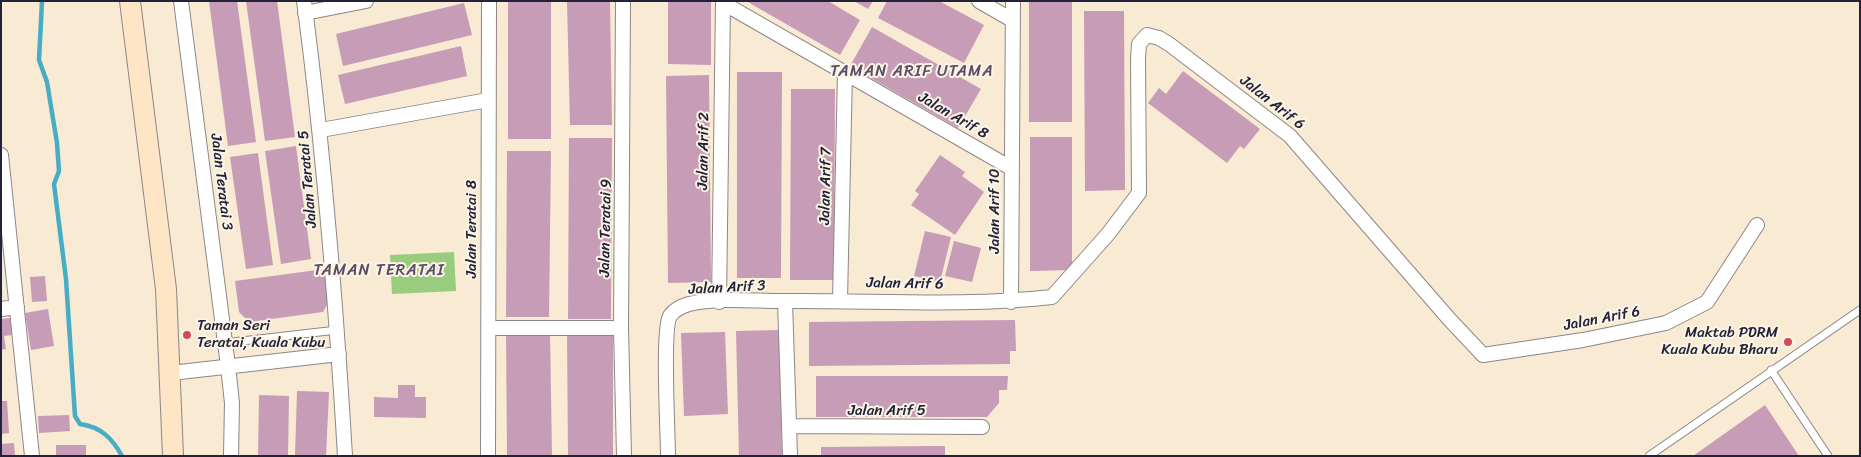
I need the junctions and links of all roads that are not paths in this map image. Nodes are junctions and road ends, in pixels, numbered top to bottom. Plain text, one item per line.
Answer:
1 (130, 1) edge
2 (181, 1) edge
3 (366, 1) edge
4 (489, 1) edge
5 (623, 1) edge
6 (979, 1) edge
7 (1013, 1) edge
8 (723, 2) edge
9 (305, 7) edge
10 (1012, 20) junction
11 (845, 73) junction
12 (488, 100) junction
13 (321, 130) junction
14 (1, 155) edge
15 (1011, 168) junction
16 (1757, 225) dead end
17 (840, 300) junction
18 (785, 301) junction
19 (719, 302) junction
20 (1011, 302) junction
21 (17, 308) junction
22 (1, 310) edge
23 (1860, 310) edge
24 (488, 328) junction
25 (621, 328) junction
26 (337, 330) junction
27 (224, 342) junction
28 (339, 354) junction
29 (228, 366) junction
30 (1771, 370) junction
31 (171, 373) junction
32 (791, 426) junction
33 (982, 427) dead end
34 (32, 456) edge
35 (173, 456) edge
36 (231, 456) edge
37 (345, 456) edge
38 (488, 456) edge
39 (624, 456) edge
40 (668, 456) edge
41 (790, 456) edge
42 (1649, 456) edge
43 (1828, 456) edge

1 - 31 main road
2 - 27 street, Jalan Teratai 3
3 - 9 street
4 - 12 street, Jalan Teratai 8
5 - 25 street, Jalan Teratai 9
6 - 10 street
7 - 10 street, Jalan Arif 10
8 - 11 street, Jalan Arif 8
8 - 19 street, Jalan Arif 2
9 - 13 street, Jalan Teratai 5
10 - 15 street, Jalan Arif 10
11 - 15 street, Jalan Arif 8
11 - 17 street, Jalan Arif 7
12 - 13 street
12 - 24 street, Jalan Teratai 8
13 - 26 street, Jalan Teratai 5
14 - 21 street
15 - 20 street, Jalan Arif 10
16 - 20 street, Jalan Arif 6
17 - 18 street, Jalan Arif 3
17 - 20 street, Jalan Arif 6
18 - 19 street, Jalan Arif 3
18 - 32 street
19 - 40 street, Jalan Arif 3
21 - 22 street
21 - 34 street
23 - 30 lane
24 - 25 street
24 - 38 street, Jalan Teratai 8
25 - 39 street, Jalan Teratai 9
26 - 27 lane
26 - 28 street, Jalan Teratai 5
27 - 29 street, Jalan Teratai 3
28 - 29 street
28 - 37 street, Jalan Teratai 5
29 - 31 street
29 - 36 street, Jalan Teratai 3
30 - 42 lane
30 - 43 lane
31 - 35 main road
32 - 33 street, Jalan Arif 5
32 - 41 street

